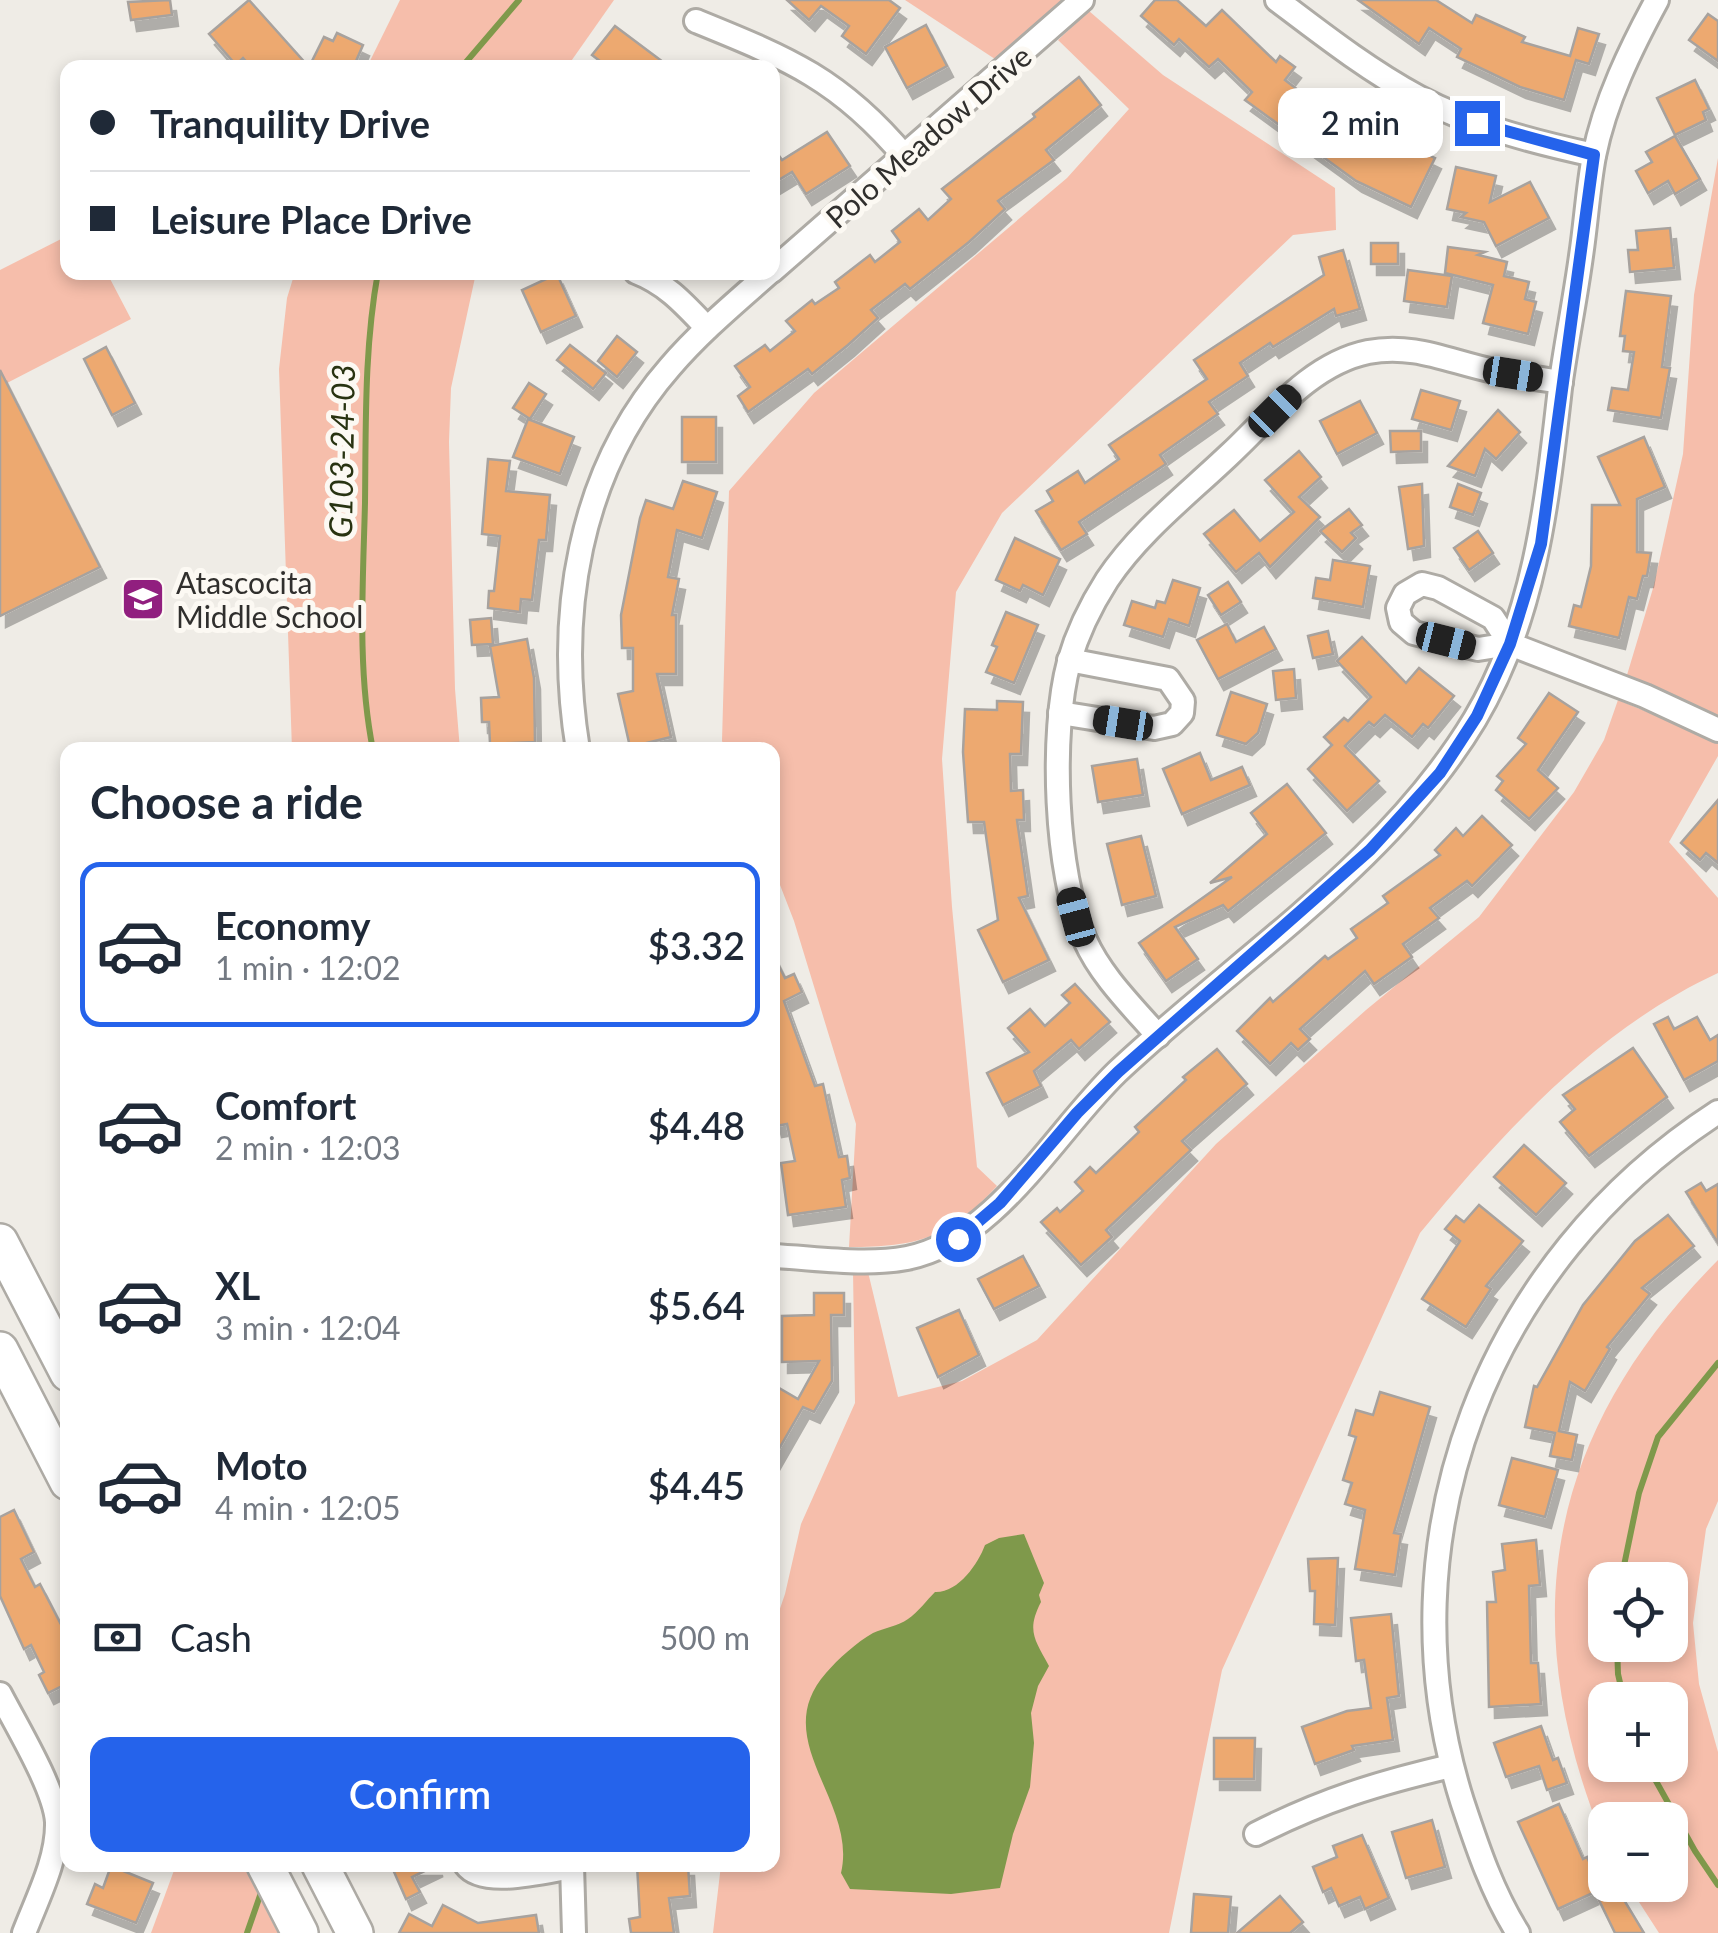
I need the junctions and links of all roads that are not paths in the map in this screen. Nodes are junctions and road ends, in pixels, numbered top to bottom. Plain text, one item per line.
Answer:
1 (1082, 0) edge
2 (1277, 0) edge
3 (1657, 0) edge
4 (696, 21) dead end
5 (1594, 155) junction
6 (905, 157) junction
7 (780, 265) edge
8 (650, 280) edge
9 (763, 280) edge
10 (707, 328) junction
11 (1561, 382) junction
12 (1510, 644) junction
13 (1069, 660) junction
14 (1060, 713) junction
15 (1718, 730) edge
16 (577, 742) edge
17 (1158, 1036) junction
18 (1718, 1112) edge
19 (0, 1242) edge
20 (780, 1256) edge
21 (0, 1350) edge
22 (60, 1358) edge
23 (60, 1466) edge
24 (0, 1694) edge
25 (1452, 1766) junction
26 (1256, 1834) dead end
27 (269, 1872) edge
28 (324, 1872) edge
29 (471, 1872) edge
30 (531, 1872) edge
31 (572, 1872) edge
32 (293, 1919) edge
33 (24, 1933) edge
34 (355, 1933) edge
35 (574, 1933) edge
36 (1518, 1933) edge

1 - 6 street, Polo Meadow Drive
2 - 5 street
3 - 5 street
4 - 6 street
5 - 11 street
6 - 7 street, Polo Meadow Drive
8 - 10 street
9 - 10 street, Polo Meadow Drive
10 - 16 street, Polo Meadow Drive
11 - 12 street
11 - 13 street
12 - 15 street
12 - 17 street
13 - 14 street
13 - 14 street
14 - 17 street
17 - 20 street
18 - 25 street
19 - 22 main road
21 - 23 main road
24 - 33 street
25 - 26 street
25 - 36 street
27 - 32 main road
28 - 34 main road
29 - 30 street
31 - 35 street

